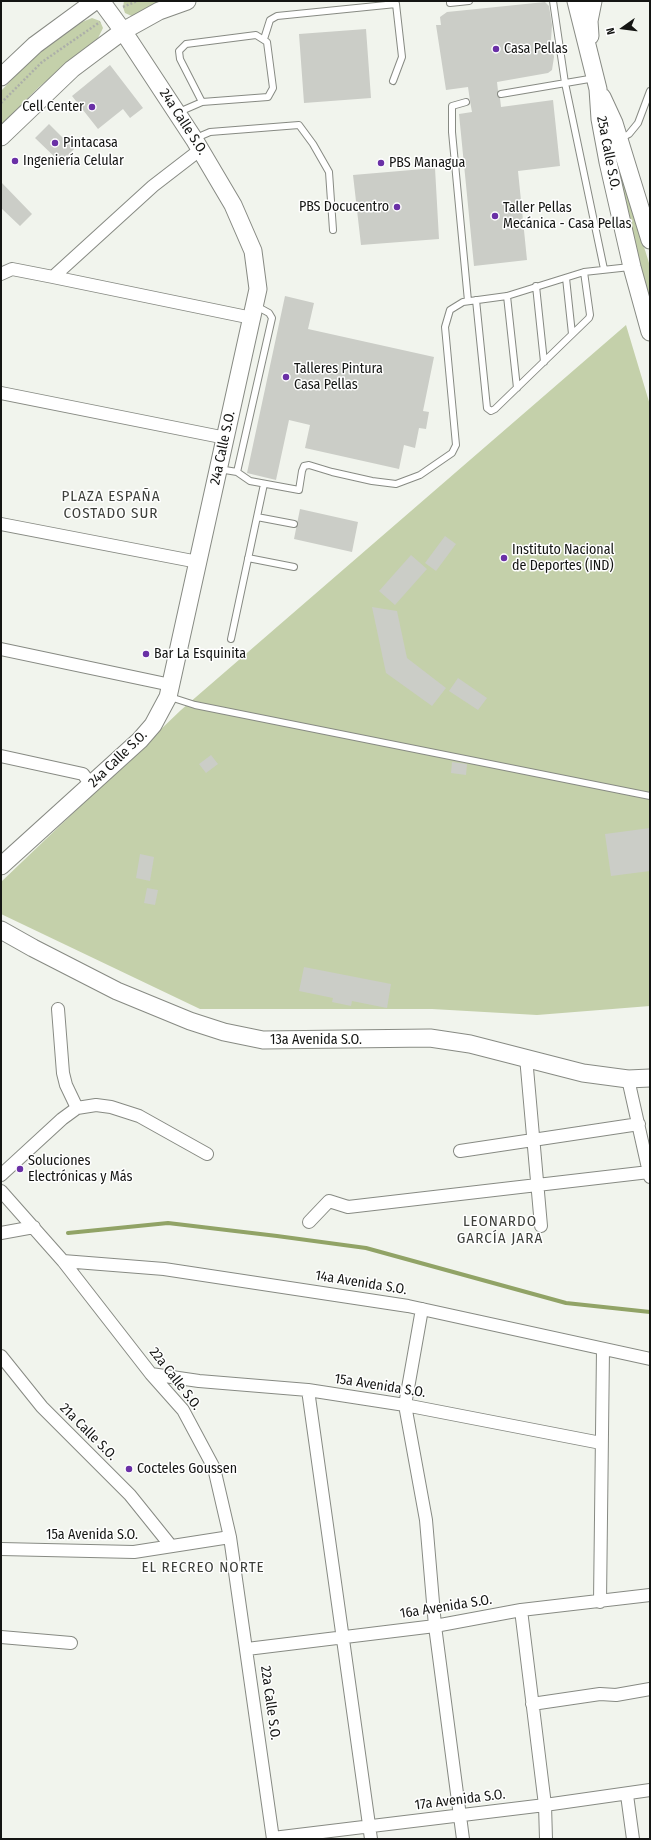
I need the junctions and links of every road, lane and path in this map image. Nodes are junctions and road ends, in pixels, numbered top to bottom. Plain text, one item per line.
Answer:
1 (95, 1) edge
2 (101, 1) edge
3 (137, 1) edge
4 (187, 1) edge
5 (450, 1) edge
6 (469, 1) edge
7 (553, 1) edge
8 (576, 1) edge
9 (593, 1) edge
10 (396, 2) edge
11 (122, 7) dead end
12 (100, 21) dead end
13 (123, 31) junction
14 (264, 39) junction
15 (1, 77) edge
16 (595, 77) junction
17 (392, 81) dead end
18 (565, 83) junction
19 (650, 91) edge
20 (501, 94) dead end
21 (202, 102) junction
22 (466, 102) dead end
23 (1, 103) edge
24 (177, 113) junction
25 (1, 137) edge
26 (619, 140) junction
27 (198, 144) junction
28 (333, 230) dead end
29 (650, 240) edge
30 (632, 267) junction
31 (604, 269) junction
32 (584, 272) junction
33 (1, 274) edge
34 (53, 277) junction
35 (566, 278) junction
36 (536, 286) junction
37 (507, 296) junction
38 (476, 300) junction
39 (468, 301) junction
40 (253, 312) junction
41 (650, 332) edge
42 (572, 334) junction
43 (544, 362) junction
44 (518, 388) junction
45 (1, 393) edge
46 (226, 438) junction
47 (219, 469) junction
48 (237, 472) junction
49 (264, 484) junction
50 (257, 517) junction
51 (1, 524) edge
52 (294, 524) dead end
53 (248, 558) junction
54 (198, 562) junction
55 (294, 568) dead end
56 (231, 639) dead end
57 (1, 649) edge
58 (170, 691) junction
59 (1, 756) edge
60 (92, 786) junction
61 (650, 796) edge
62 (1, 866) edge
63 (1, 930) edge
64 (58, 1009) dead end
65 (526, 1057) junction
66 (650, 1078) edge
67 (628, 1079) junction
68 (77, 1108) junction
69 (639, 1124) junction
70 (533, 1140) junction
71 (460, 1151) dead end
72 (207, 1154) dead end
73 (650, 1174) edge
74 (1, 1175) edge
75 (538, 1185) junction
76 (1, 1191) edge
77 (309, 1222) dead end
78 (542, 1226) dead end
79 (34, 1227) junction
80 (1, 1234) edge
81 (63, 1261) junction
82 (422, 1309) junction
83 (603, 1349) junction
84 (1, 1356) edge
85 (650, 1359) edge
86 (6, 1369) edge
87 (151, 1374) junction
88 (308, 1390) junction
89 (405, 1405) junction
90 (601, 1443) junction
91 (230, 1538) junction
92 (171, 1546) junction
93 (1, 1549) edge
94 (650, 1595) edge
95 (600, 1602) junction
96 (521, 1610) junction
97 (435, 1626) junction
98 (343, 1637) junction
99 (1, 1638) edge
100 (71, 1643) dead end
101 (247, 1650) junction
102 (650, 1690) edge
103 (532, 1704) junction
104 (650, 1790) edge
105 (627, 1795) junction
106 (545, 1805) junction
107 (459, 1815) junction
108 (369, 1826) junction
109 (273, 1838) edge
110 (371, 1839) edge
111 (463, 1839) edge
112 (546, 1839) edge
113 (633, 1839) edge

1 - 15 street
2 - 13 street, 24a Calle S.O.
3 - 11 path
4 - 13 street
5 - 6 lane
7 - 18 lane
8 - 16 street, 25a Calle S.O.
9 - 16 street
10 - 14 lane
10 - 17 lane
12 - 23 path
13 - 24 street, 24a Calle S.O.
13 - 25 street
14 - 21 lane
14 - 21 lane
16 - 18 lane
16 - 26 street, 25a Calle S.O.
16 - 30 street, 25a Calle S.O.
18 - 20 lane
18 - 31 lane
19 - 26 lane
21 - 24 lane
22 - 39 lane
24 - 27 street, 24a Calle S.O.
26 - 29 street, 25a Calle S.O.
27 - 28 lane
27 - 34 street
27 - 40 street, 24a Calle S.O.
30 - 31 lane
30 - 41 street, 25a Calle S.O.
31 - 32 lane
32 - 35 lane
32 - 42 lane
33 - 34 street
34 - 40 street
35 - 36 lane
35 - 42 lane
36 - 37 lane
36 - 43 lane
37 - 38 lane
37 - 44 lane
38 - 39 lane
38 - 44 lane
39 - 49 lane
40 - 46 street, 24a Calle S.O.
40 - 48 lane
42 - 43 lane
43 - 44 lane
45 - 46 street
46 - 47 street, 24a Calle S.O.
47 - 48 lane
47 - 54 street, 24a Calle S.O.
48 - 49 lane
49 - 50 lane
50 - 52 lane
50 - 53 lane
51 - 54 street
53 - 55 lane
53 - 56 lane
54 - 58 street, 24a Calle S.O.
57 - 58 street
58 - 60 street, 24a Calle S.O.
58 - 61 lane
59 - 60 street
60 - 62 street, 24a Calle S.O.
63 - 65 street, 13a Avenida S.O.
64 - 68 street
65 - 67 street, 13a Avenida S.O.
65 - 70 street
66 - 67 street, 13a Avenida S.O.
67 - 69 street
68 - 72 street
68 - 74 street
69 - 70 street
69 - 73 street
70 - 71 street
70 - 75 street
73 - 75 street
75 - 77 street
75 - 78 street
76 - 79 street, 22a Calle S.O.
79 - 80 street
79 - 81 street, 22a Calle S.O.
81 - 82 street, 14a Avenida S.O.
81 - 87 street, 22a Calle S.O.
82 - 83 street, 14a Avenida S.O.
82 - 89 street
83 - 85 street, 14a Avenida S.O.
83 - 90 street
84 - 86 street, 21a Calle S.O.
86 - 92 street, 21a Calle S.O.
87 - 88 street, 15a Avenida S.O.
87 - 91 street, 22a Calle S.O.
88 - 89 street, 15a Avenida S.O.
88 - 98 street
89 - 90 street, 15a Avenida S.O.
89 - 97 street
90 - 95 street
91 - 92 street, 15a Avenida S.O.
91 - 101 street, 22a Calle S.O.
92 - 93 street, 15a Avenida S.O.
94 - 95 street, 16a Avenida S.O.
95 - 96 street, 16a Avenida S.O.
96 - 97 street, 16a Avenida S.O.
96 - 103 street
97 - 98 street, 16a Avenida S.O.
97 - 107 street
98 - 101 street, 16a Avenida S.O.
98 - 108 street
99 - 100 street
101 - 109 street, 22a Calle S.O.
102 - 103 street
103 - 106 street
104 - 105 street, 17a Avenida S.O.
105 - 106 street, 17a Avenida S.O.
105 - 113 street
106 - 107 street, 17a Avenida S.O.
106 - 112 street
107 - 108 street, 17a Avenida S.O.
107 - 111 street
108 - 109 street, 17a Avenida S.O.
108 - 110 street

